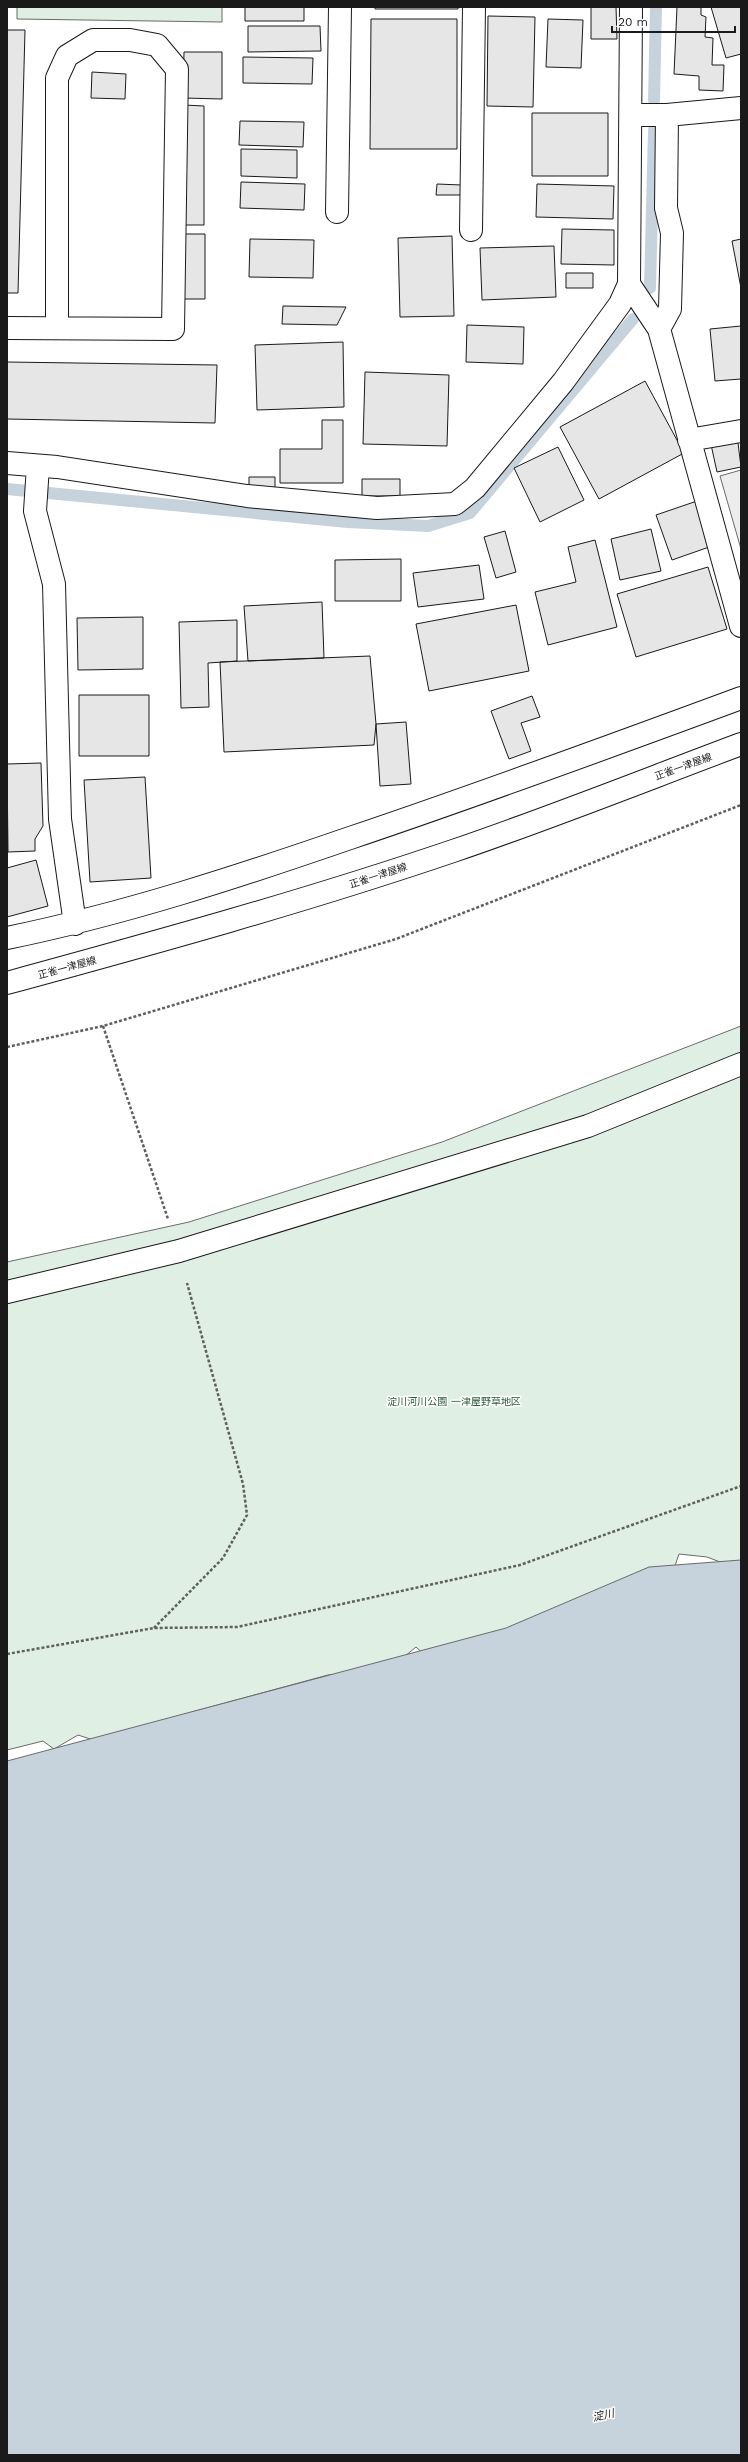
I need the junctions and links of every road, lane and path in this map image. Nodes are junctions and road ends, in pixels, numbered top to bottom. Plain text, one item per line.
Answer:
1 (340, 7) edge
2 (474, 7) edge
3 (631, 7) edge
4 (741, 108) edge
5 (631, 115) junction
6 (667, 115) junction
7 (337, 212) dead end
8 (471, 230) dead end
9 (629, 284) junction
10 (7, 328) edge
11 (57, 328) junction
12 (659, 329) junction
13 (741, 431) edge
14 (689, 440) junction
15 (7, 463) edge
16 (38, 466) junction
17 (741, 626) edge
18 (741, 698) edge
19 (741, 744) edge
20 (741, 805) edge
21 (75, 924) junction
22 (7, 938) edge
23 (7, 983) edge
24 (102, 1026) junction
25 (7, 1047) edge
26 (741, 1064) edge
27 (179, 1251) junction
28 (7, 1292) edge
29 (741, 1486) edge
30 (154, 1628) junction
31 (7, 1654) edge

1 - 7 street
2 - 8 street
3 - 5 street
4 - 6 street
5 - 6 street
5 - 9 street
6 - 12 street
9 - 12 street
9 - 16 street
10 - 11 street
11 - 11 street
12 - 14 street
13 - 14 street
14 - 17 street
15 - 16 street
16 - 21 street
18 - 21 street
19 - 23 street, 正雀一津屋線
20 - 24 path
21 - 22 street
24 - 25 path
24 - 27 path
26 - 27 street
27 - 28 street
27 - 30 path
29 - 30 path
30 - 31 path

